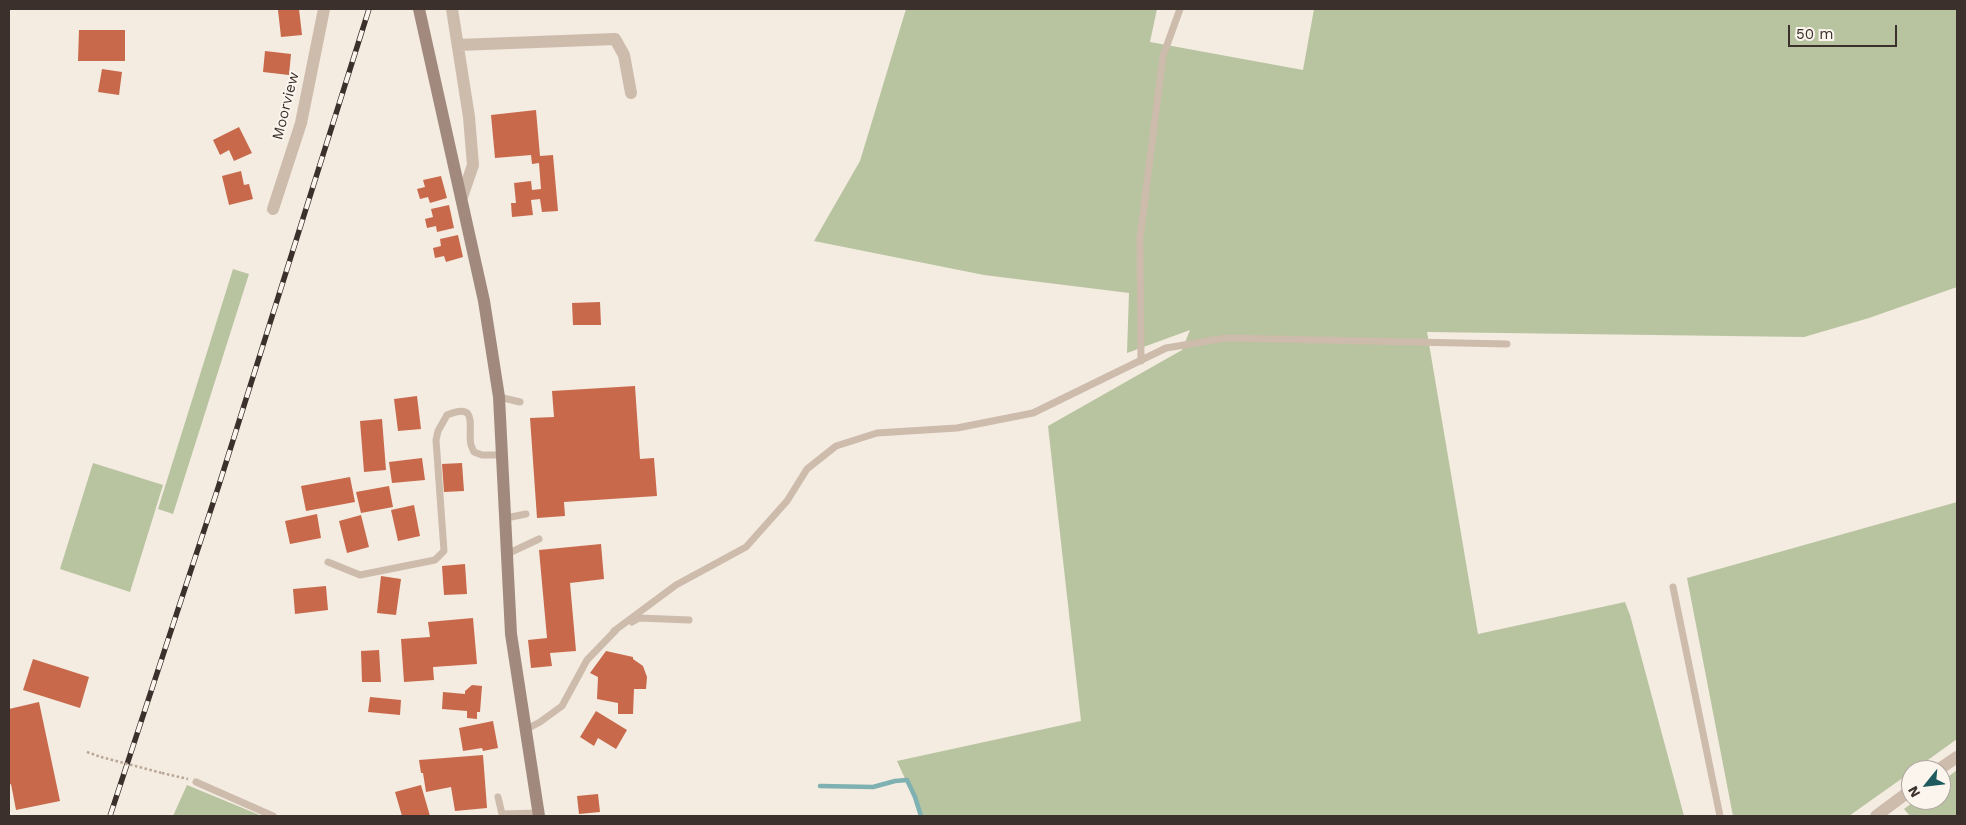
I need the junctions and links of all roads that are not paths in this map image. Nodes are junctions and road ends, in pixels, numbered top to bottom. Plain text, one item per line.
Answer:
1 (324, 9) edge
2 (419, 9) edge
3 (452, 9) edge
4 (1180, 9) edge
5 (458, 45) junction
6 (631, 93) dead end
7 (462, 197) junction
8 (273, 209) dead end
9 (1507, 344) dead end
10 (1141, 361) junction
11 (499, 397) junction
12 (520, 402) dead end
13 (501, 455) junction
14 (526, 514) dead end
15 (506, 518) junction
16 (539, 539) dead end
17 (507, 554) junction
18 (328, 562) dead end
19 (1673, 587) dead end
20 (688, 620) dead end
21 (614, 632) junction
22 (526, 735) junction
23 (196, 782) road end
24 (498, 796) dead end
25 (1901, 797) edge
26 (539, 814) edge
27 (273, 816) edge
28 (1720, 816) edge
29 (1876, 816) edge

1 - 8 street, Moorview
2 - 7 main road
3 - 5 street
4 - 10 lane
5 - 6 street
5 - 7 street
7 - 11 main road
9 - 10 lane
10 - 21 lane
11 - 12 lane
11 - 13 main road
13 - 15 main road
13 - 18 lane
14 - 15 lane
15 - 17 main road
16 - 17 lane
17 - 22 main road
19 - 28 lane
20 - 21 lane
21 - 22 lane
22 - 26 main road
23 - 27 lane
24 - 26 lane
25 - 29 street

